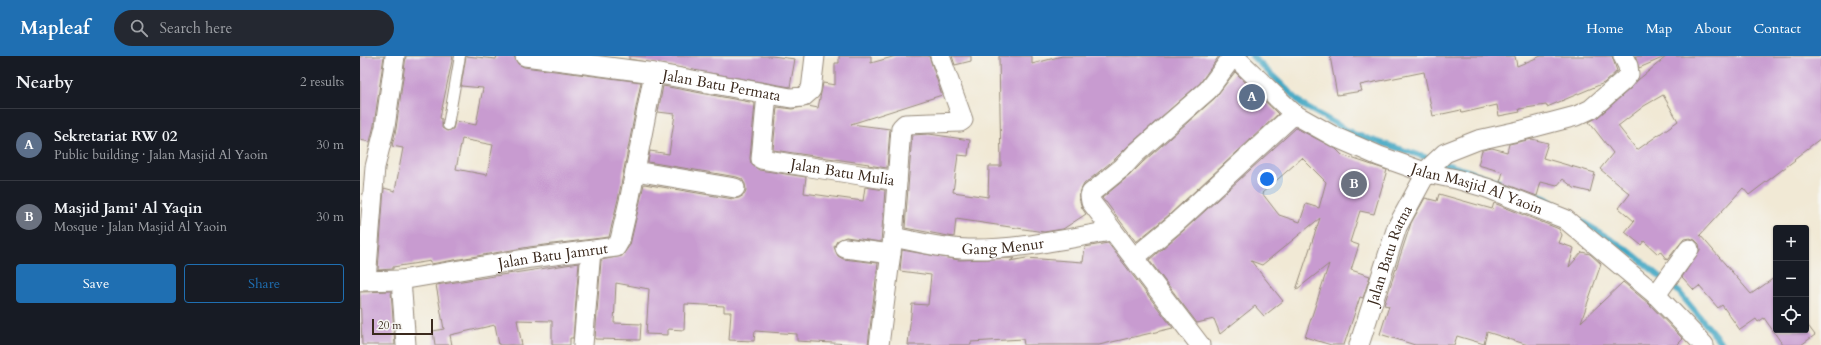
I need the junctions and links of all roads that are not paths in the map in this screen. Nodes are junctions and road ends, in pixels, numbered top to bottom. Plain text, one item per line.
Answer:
1 (394, 56) edge
2 (460, 56) edge
3 (525, 56) edge
4 (815, 56) edge
5 (940, 56) edge
6 (1234, 56) edge
7 (1623, 56) edge
8 (614, 62) edge
9 (654, 73) junction
10 (767, 94) junction
11 (1294, 114) junction
12 (448, 125) dead end
13 (1429, 169) junction
14 (635, 171) junction
15 (896, 181) junction
16 (735, 188) dead end
17 (1111, 231) junction
18 (892, 246) junction
19 (845, 248) dead end
20 (1689, 250) dead end
21 (591, 251) junction
22 (1134, 258) junction
23 (401, 280) junction
24 (363, 281) edge
25 (1661, 287) junction
26 (406, 345) edge
27 (583, 345) edge
28 (879, 345) edge
29 (1200, 345) edge
30 (1360, 345) edge
31 (1704, 345) edge

1 - 24 street
2 - 12 lane
3 - 8 street, Jalan Batu Permata
4 - 10 street, Jalan Batu Permata
5 - 15 street
6 - 11 street, Jalan Masjid Al Yaoin
6 - 17 street
7 - 13 street, Jalan Batu Ratna
8 - 9 street, Jalan Batu Permata
9 - 10 street, Jalan Batu Permata
9 - 14 street, Jalan Batu Jamrut
10 - 15 street, Jalan Batu Mulia
11 - 13 street, Jalan Masjid Al Yaoin
11 - 22 street
13 - 25 street, Jalan Masjid Al Yaoin
13 - 30 street, Jalan Batu Ratna
14 - 16 street
14 - 21 street, Jalan Batu Jamrut
15 - 18 street, Jalan Batu Mulia
17 - 18 street, Gang Menur
17 - 22 street
18 - 19 street, Gang Menur
18 - 28 street, Jalan Batu Mulia
20 - 25 street
21 - 23 street, Jalan Batu Jamrut
21 - 27 street
22 - 29 street
23 - 24 street, Jalan Batu Jamrut
23 - 26 street
25 - 31 street, Jalan Masjid Al Yaoin

